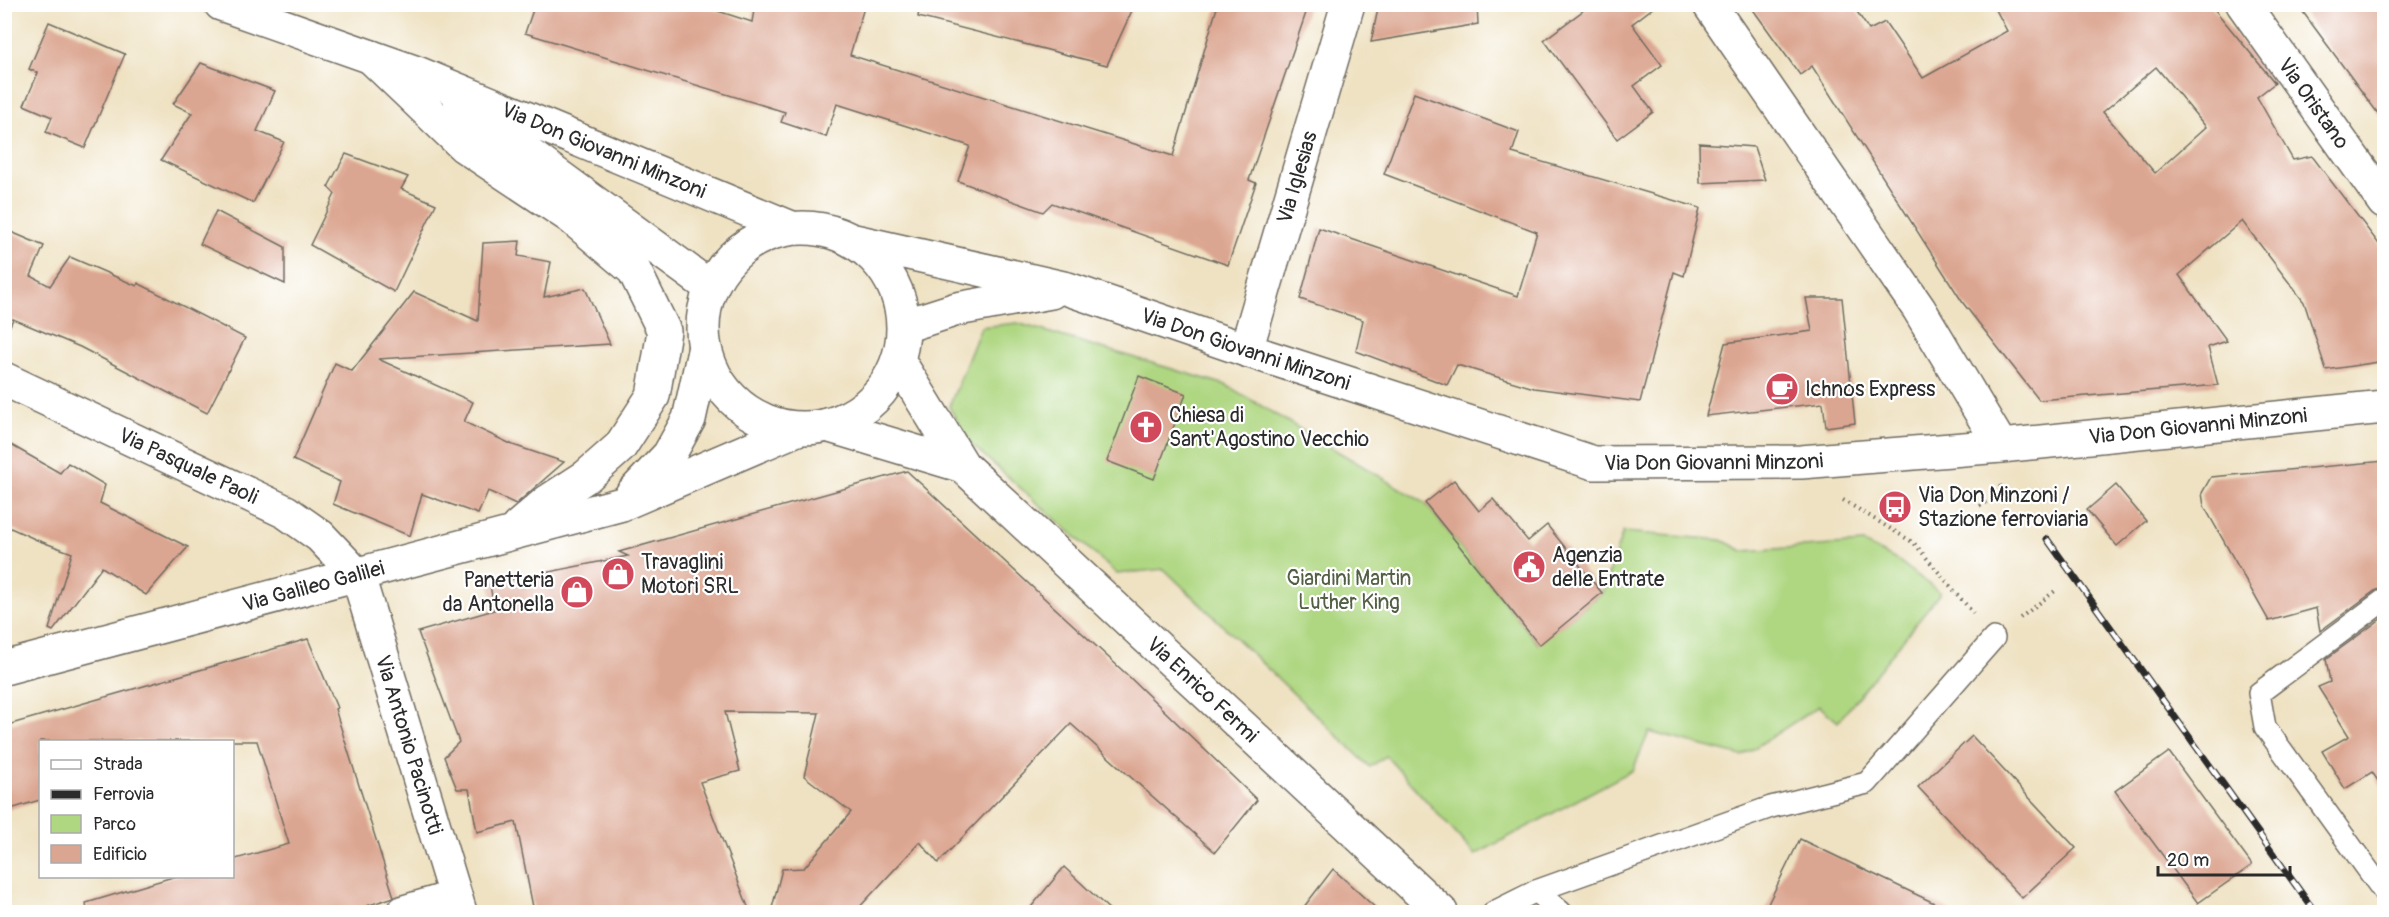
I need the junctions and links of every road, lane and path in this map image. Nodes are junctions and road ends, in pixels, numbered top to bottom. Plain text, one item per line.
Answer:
1 (221, 4) edge
2 (1348, 4) edge
3 (1709, 4) edge
4 (2243, 4) edge
5 (267, 12) edge
6 (370, 57) junction
7 (417, 73) junction
8 (2385, 202) edge
9 (789, 227) junction
10 (855, 241) junction
11 (710, 287) junction
12 (1068, 289) junction
13 (904, 326) junction
14 (1246, 350) junction
15 (704, 351) junction
16 (898, 360) junction
17 (4, 379) edge
18 (2385, 406) edge
19 (830, 426) junction
20 (797, 429) junction
21 (2001, 446) junction
22 (963, 466) junction
23 (2027, 492) dead end
24 (2003, 494) junction
25 (1838, 498) dead end
26 (2006, 501) dead end
27 (622, 504) junction
28 (1980, 506) dead end
29 (508, 535) junction
30 (358, 576) junction
31 (2055, 591) dead end
32 (2385, 600) edge
33 (1994, 638) junction
34 (4, 668) edge
35 (1536, 891) junction
36 (2385, 892) edge
37 (458, 905) edge
38 (404, 912) edge
39 (1441, 912) edge
40 (1494, 912) edge
41 (1561, 912) edge

1 - 5 main road, Via Don Giovanni Minzoni
2 - 14 main road, Via Iglesias
3 - 21 main road
4 - 8 main road, Via Oristano
5 - 6 main road, Via Don Giovanni Minzoni
6 - 7 main road, Via Don Giovanni Minzoni
6 - 29 main road
7 - 9 main road, Via Don Giovanni Minzoni
7 - 11 main road, Via Don Giovanni Minzoni
9 - 10 main road
9 - 11 main road
10 - 12 main road, Via Don Giovanni Minzoni
10 - 13 main road
11 - 15 main road
12 - 13 main road, Via Don Giovanni Minzoni
12 - 14 main road, Via Don Giovanni Minzoni
13 - 16 main road
14 - 21 main road, Via Don Giovanni Minzoni
15 - 20 main road
15 - 27 main road
16 - 19 main road
16 - 22 main road, Via Enrico Fermi
17 - 30 main road, Via Pasquale Paoli
18 - 21 main road, Via Don Giovanni Minzoni
19 - 20 main road
19 - 22 main road, Via Enrico Fermi
20 - 27 main road, Via Galileo Galilei
22 - 39 main road, Via Enrico Fermi
23 - 24 path
24 - 26 path
24 - 28 path
25 - 33 path
27 - 29 main road, Via Galileo Galilei
29 - 30 main road, Via Galileo Galilei
30 - 34 main road, Via Galileo Galilei
30 - 37 main road, Via Antonio Pacinotti
31 - 33 path
32 - 36 lane
33 - 35 lane
35 - 40 lane
35 - 41 lane
37 - 38 main road

